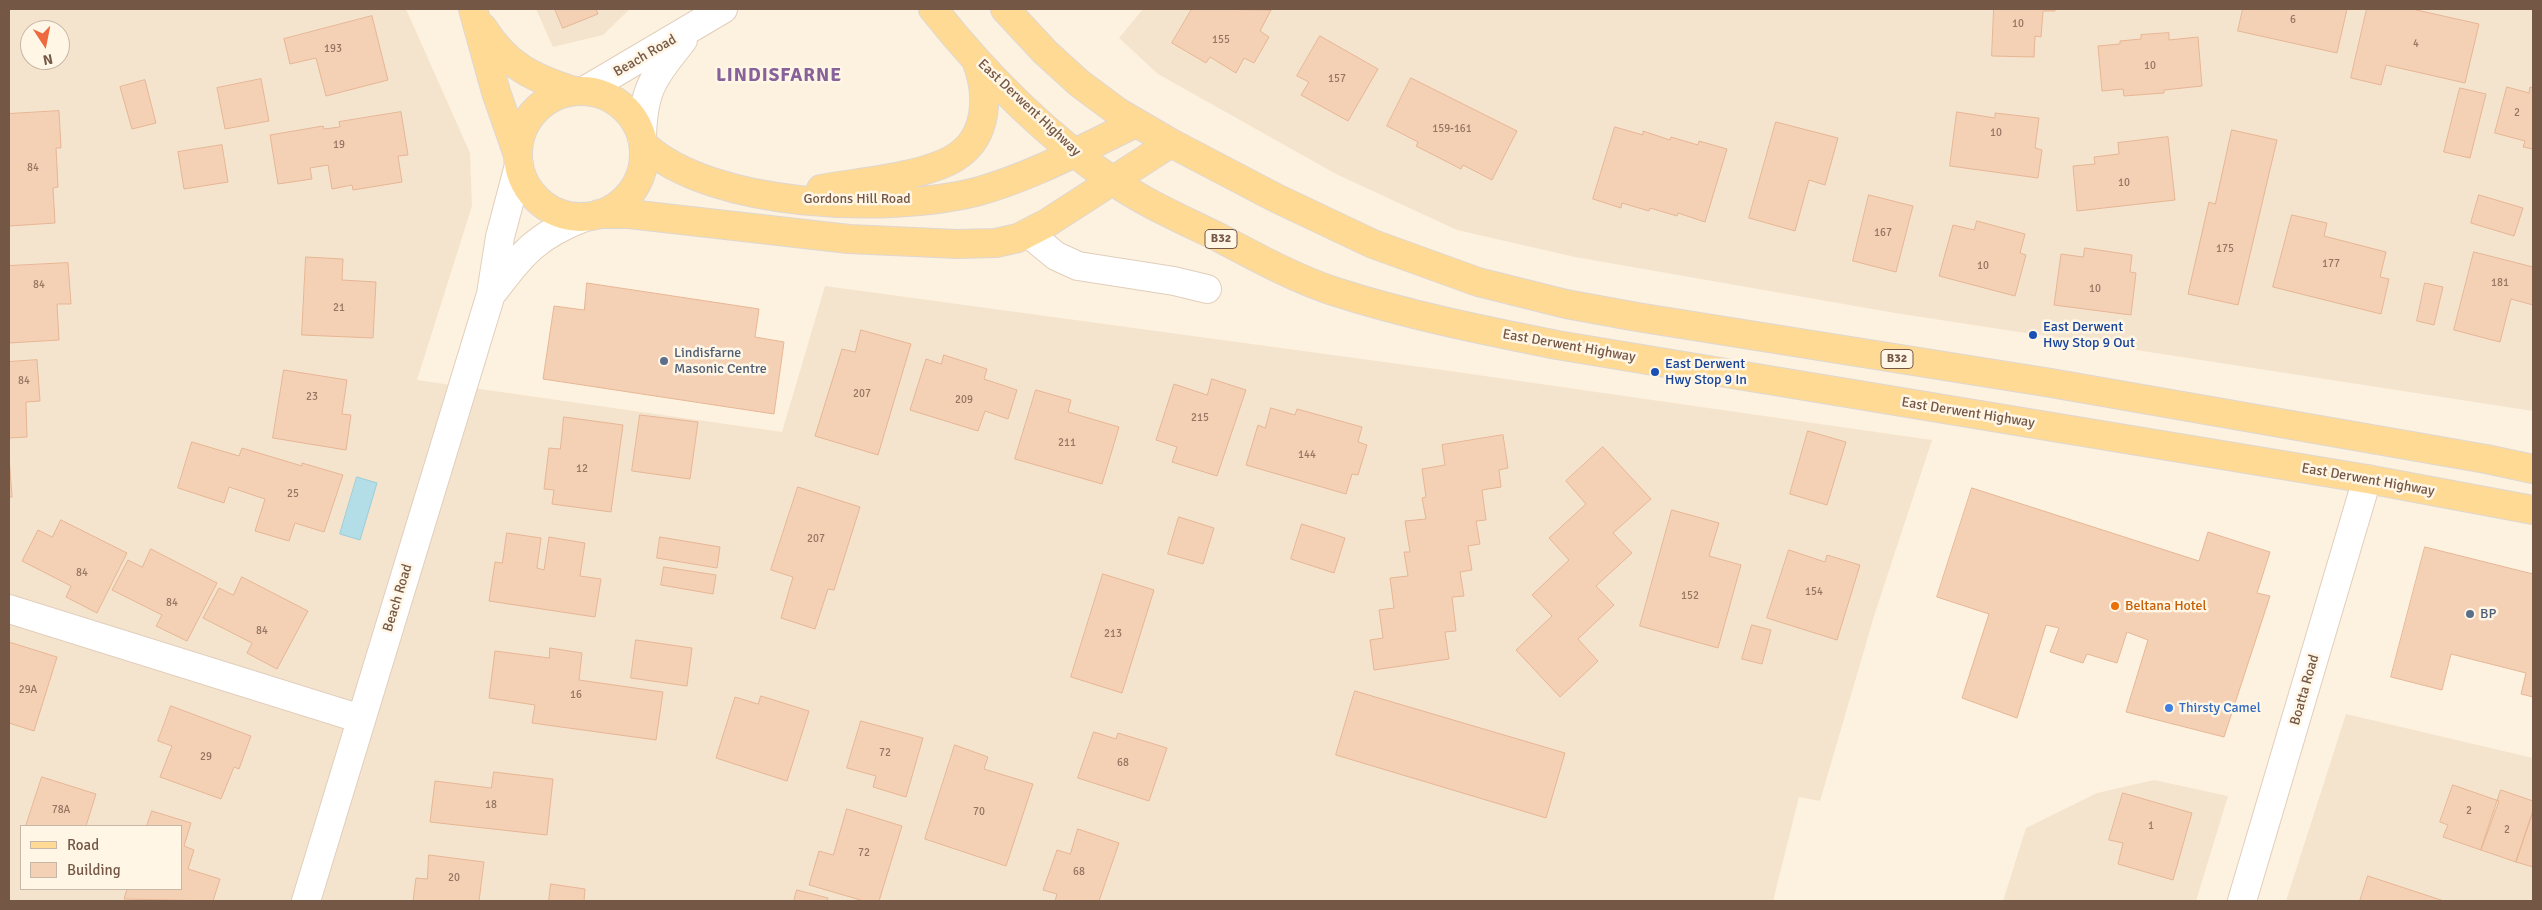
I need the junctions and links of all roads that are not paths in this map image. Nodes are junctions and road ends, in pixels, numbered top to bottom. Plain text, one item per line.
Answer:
1 (473, 9) edge
2 (933, 9) edge
3 (1005, 9) edge
4 (714, 14) edge
5 (976, 59) junction
6 (579, 91) junction
7 (1136, 123) junction
8 (643, 142) junction
9 (1171, 143) junction
10 (1074, 152) junction
11 (519, 161) junction
12 (1114, 182) junction
13 (773, 198) junction
14 (592, 215) junction
15 (1028, 233) junction
16 (1207, 289) dead end
17 (491, 294) junction
18 (2533, 469) edge
19 (2367, 479) junction
20 (2533, 510) edge
21 (9, 609) edge
22 (361, 720) junction
23 (306, 901) edge
24 (2242, 901) edge

1 - 6 main road
1 - 11 main road
2 - 5 main road, East Derwent Highway / B32
3 - 7 main road, B32
4 - 6 street, Beach Road
4 - 8 street, Beach Road
5 - 10 main road, East Derwent Highway / B32
5 - 13 main road
6 - 8 main road
6 - 11 main road
7 - 9 main road, B32
7 - 10 main road, Gordons Hill Road
8 - 13 main road, Gordons Hill Road
8 - 14 main road
9 - 12 main road
9 - 18 main road, B32
10 - 12 main road, East Derwent Highway / B32
10 - 13 main road, Gordons Hill Road
11 - 14 main road
11 - 17 street, Beach Road
12 - 15 main road
12 - 19 main road, East Derwent Highway / B32
14 - 15 main road
14 - 17 street, Beach Road
15 - 16 street
17 - 22 street, Beach Road
19 - 20 main road, East Derwent Highway / B32
19 - 24 street, Boatta Road
21 - 22 street
22 - 23 street, Beach Road

